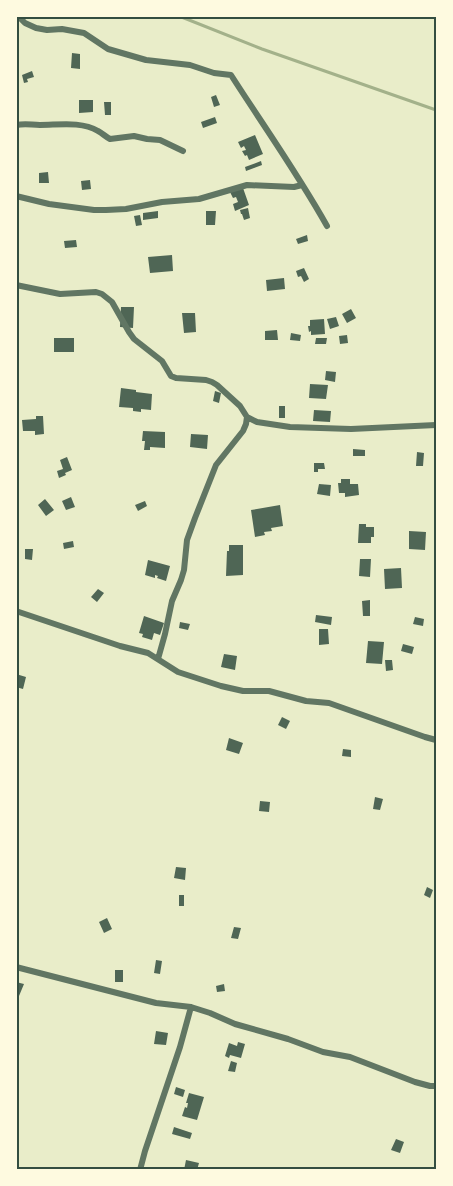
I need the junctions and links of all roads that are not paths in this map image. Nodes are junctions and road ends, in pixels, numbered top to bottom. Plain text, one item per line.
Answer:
1 (18, 16) edge
2 (16, 125) edge
3 (183, 152) dead end
4 (302, 185) junction
5 (16, 196) edge
6 (327, 226) dead end
7 (16, 285) edge
8 (247, 417) junction
9 (436, 425) edge
10 (16, 611) edge
11 (158, 659) junction
12 (436, 740) edge
13 (16, 967) edge
14 (191, 1007) junction
15 (436, 1086) edge
16 (140, 1170) edge

1 - 4 street
2 - 3 street
4 - 5 street
4 - 6 street
7 - 8 street
8 - 9 street
8 - 11 street
10 - 11 street
11 - 12 street
13 - 14 street
14 - 15 street
14 - 16 street

